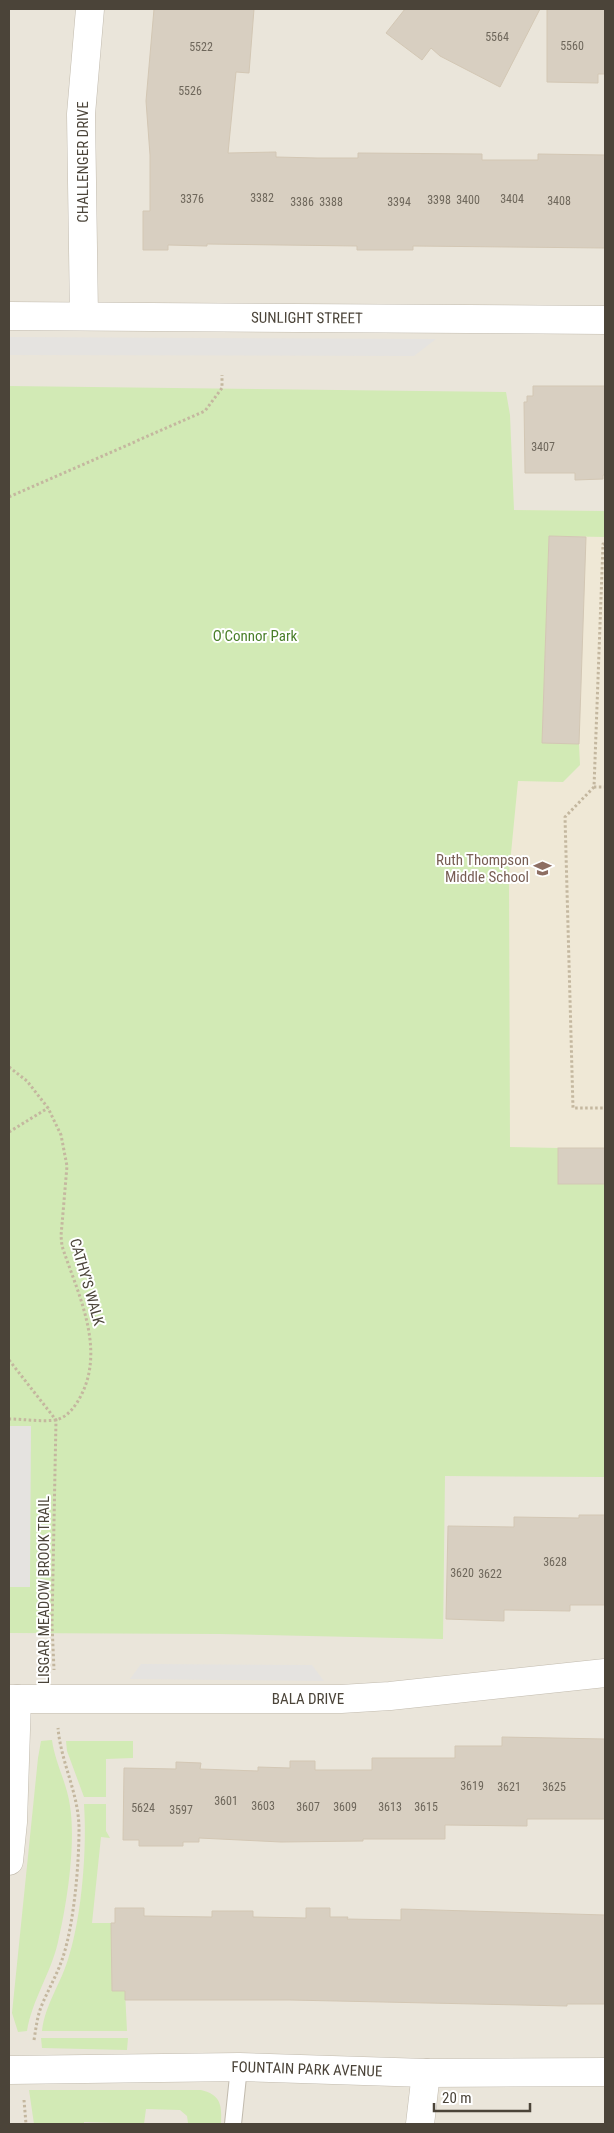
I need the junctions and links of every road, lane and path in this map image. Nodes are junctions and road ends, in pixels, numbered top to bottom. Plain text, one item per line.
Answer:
1 (90, 9) edge
2 (9, 316) edge
3 (84, 316) junction
4 (605, 320) edge
5 (222, 375) dead end
6 (9, 497) edge
7 (605, 544) edge
8 (594, 787) junction
9 (605, 787) edge
10 (9, 1067) edge
11 (48, 1108) junction
12 (605, 1108) edge
13 (9, 1132) edge
14 (9, 1360) edge
15 (9, 1419) edge
16 (56, 1420) junction
17 (605, 1673) edge
18 (13, 1699) edge
19 (56, 1700) junction
20 (9, 1861) edge
21 (239, 2067) junction
22 (18, 2070) edge
23 (605, 2072) edge
24 (426, 2073) junction
25 (26, 2124) edge
26 (233, 2124) edge
27 (420, 2124) edge

1 - 3 street, CHALLENGER DRIVE
2 - 3 street, SUNLIGHT STREET
3 - 4 street, SUNLIGHT STREET
5 - 6 path
7 - 8 path
8 - 9 path
8 - 12 path
10 - 11 path, CATHY'S WALK
11 - 13 path
11 - 16 path, CATHY'S WALK
14 - 16 path
15 - 16 path
16 - 19 path, LISGAR MEADOW BROOK TRAIL
17 - 19 street, BALA DRIVE
18 - 19 street, BALA DRIVE
18 - 20 street
19 - 22 path, LISGAR MEADOW BROOK TRAIL
21 - 22 street, FOUNTAIN PARK AVENUE
21 - 24 street, FOUNTAIN PARK AVENUE
21 - 26 lane
22 - 25 path, LISGAR MEADOW BROOK TRAIL
23 - 24 street, FOUNTAIN PARK AVENUE
24 - 27 street

